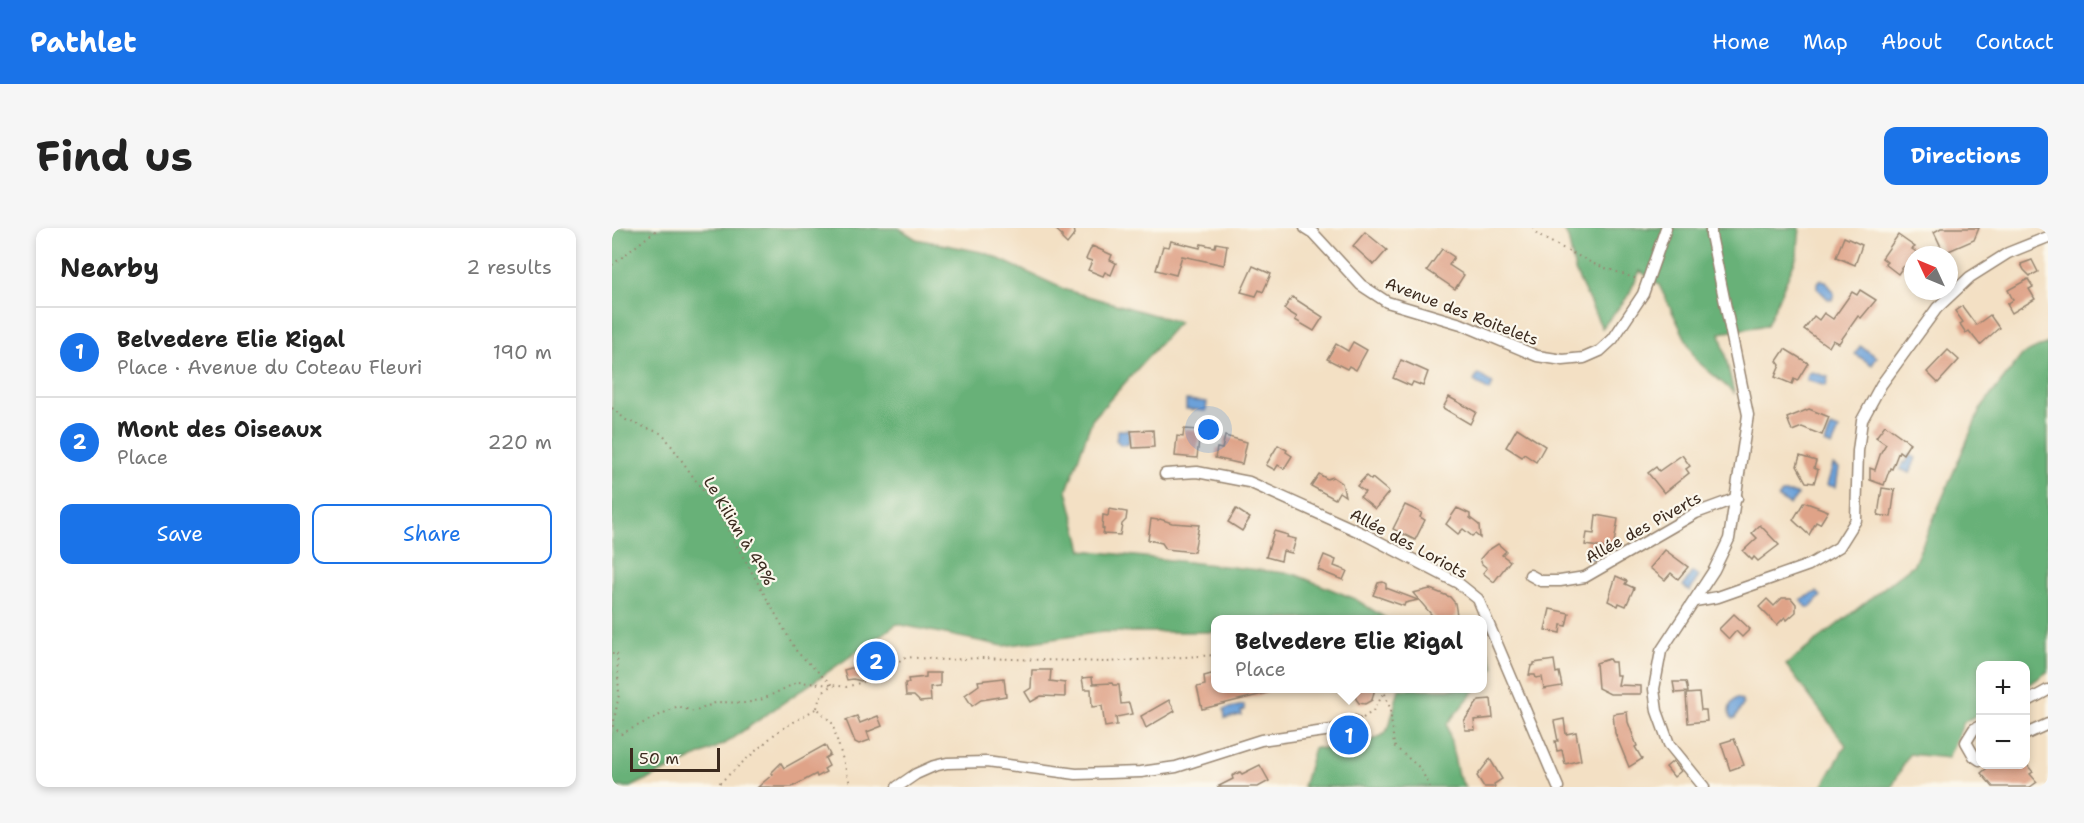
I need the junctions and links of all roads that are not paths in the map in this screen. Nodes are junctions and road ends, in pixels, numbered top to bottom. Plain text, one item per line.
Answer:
1 (1305, 228) edge
2 (1666, 228) edge
3 (1711, 228) edge
4 (2048, 237) edge
5 (1165, 474) dead end
6 (1737, 498) junction
7 (1530, 575) dead end
8 (1695, 601) junction
9 (1485, 615) edge
10 (1487, 620) edge
11 (2048, 690) edge
12 (2030, 699) edge
13 (1355, 721) road end
14 (2048, 724) edge
15 (1976, 728) edge
16 (2030, 732) edge
17 (1976, 757) edge
18 (897, 787) edge
19 (1558, 787) edge
20 (1704, 787) edge

1 - 2 street, Avenue des Roitelets
3 - 6 street
4 - 8 street
5 - 9 street, Allée des Loriots
6 - 7 street, Allée des Piverts
6 - 8 street
8 - 20 street
10 - 19 street, Allée des Loriots
11 - 12 street
13 - 18 street
14 - 16 street
15 - 17 street

